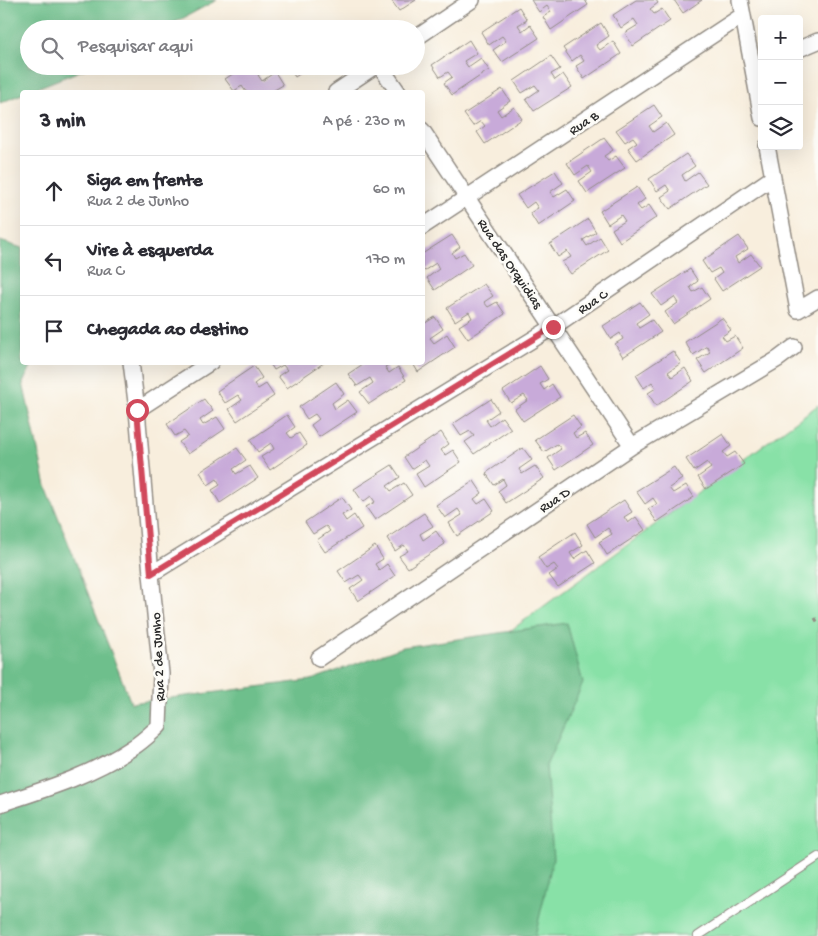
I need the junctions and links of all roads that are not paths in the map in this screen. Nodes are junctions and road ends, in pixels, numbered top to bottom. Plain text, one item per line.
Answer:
1 (472, 0) edge
2 (740, 0) edge
3 (743, 16) junction
4 (425, 32) edge
5 (818, 41) edge
6 (803, 47) edge
7 (757, 67) edge
8 (362, 75) edge
9 (386, 75) edge
10 (339, 90) edge
11 (397, 90) edge
12 (761, 105) edge
13 (425, 134) edge
14 (768, 150) edge
15 (772, 178) junction
16 (468, 198) junction
17 (425, 226) edge
18 (818, 298) edge
19 (553, 327) junction
20 (794, 347) dead end
21 (131, 365) edge
22 (206, 365) edge
23 (137, 410) junction
24 (632, 446) junction
25 (151, 574) junction
26 (319, 658) dead end
27 (0, 804) edge
28 (818, 856) edge
29 (698, 936) edge

1 - 4 street
2 - 3 street
3 - 7 street
3 - 16 street, Rua B
5 - 6 street
7 - 12 street
8 - 10 street
9 - 11 street
13 - 16 street, Rua das Orquidias
14 - 15 street
15 - 18 street
15 - 19 street, Rua C
16 - 17 street, Rua B
16 - 19 street, Rua das Orquidias
19 - 24 street, Rua das Orquidias
19 - 25 street, Rua C
20 - 24 street, Rua D
21 - 23 street, Rua 2 de Junho
22 - 23 street
23 - 25 street, Rua 2 de Junho
24 - 26 street, Rua D
25 - 27 street, Rua 2 de Junho
28 - 29 lane

